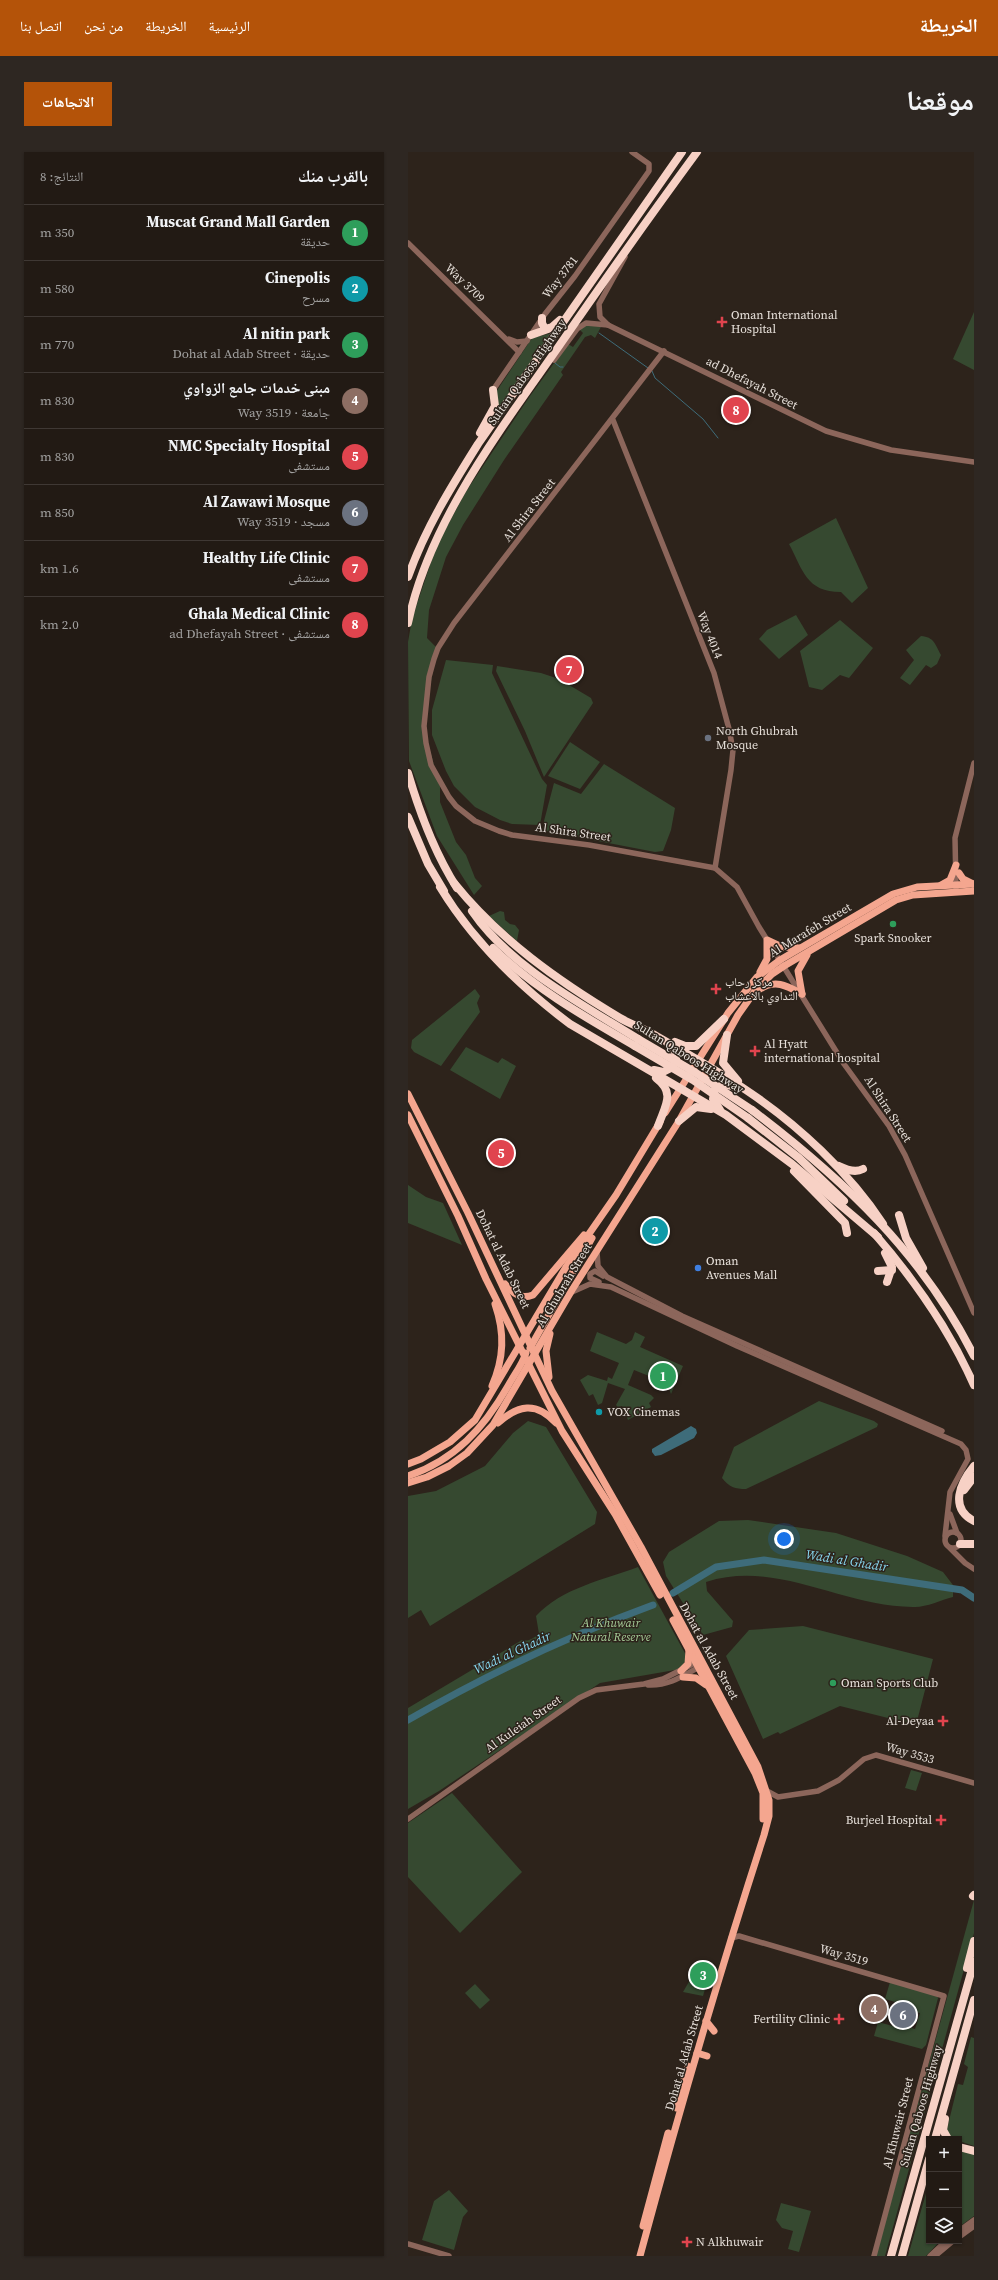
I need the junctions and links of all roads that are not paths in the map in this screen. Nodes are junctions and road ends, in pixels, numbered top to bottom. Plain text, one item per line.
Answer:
1 (632, 152) edge
2 (682, 152) edge
3 (697, 152) edge
4 (639, 232) junction
5 (408, 243) edge
6 (587, 287) junction
7 (542, 318) junction
8 (608, 325) junction
9 (548, 329) junction
10 (507, 338) junction
11 (529, 338) junction
12 (664, 351) junction
13 (519, 352) junction
14 (493, 390) joint
15 (527, 392) junction
16 (613, 420) junction
17 (974, 462) edge
18 (449, 489) junction
19 (408, 577) edge
20 (408, 623) edge
21 (974, 763) edge
22 (408, 773) edge
23 (408, 816) edge
24 (715, 868) junction
25 (957, 869) junction
26 (454, 883) junction
27 (974, 884) edge
28 (940, 886) junction
29 (440, 887) junction
30 (958, 888) junction
31 (974, 891) edge
32 (919, 894) junction
33 (927, 898) dead end
34 (767, 940) junction
35 (808, 948) junction
36 (782, 963) junction
37 (757, 977) junction
38 (802, 994) junction
39 (749, 998) junction
40 (724, 1019) junction
41 (727, 1034) junction
42 (657, 1036) junction
43 (636, 1043) junction
44 (668, 1043) junction
45 (697, 1059) junction
46 (643, 1066) junction
47 (710, 1067) junction
48 (680, 1088) junction
49 (746, 1090) junction
50 (408, 1094) edge
51 (692, 1095) junction
52 (750, 1114) junction
53 (408, 1116) edge
54 (727, 1116) junction
55 (679, 1121) junction
56 (658, 1126) junction
57 (775, 1152) junction
58 (829, 1159) junction
59 (863, 1169) dead end
60 (607, 1210) junction
61 (850, 1212) junction
62 (899, 1215) dead end
63 (883, 1224) junction
64 (847, 1233) dead end
65 (878, 1237) junction
66 (597, 1250) junction
67 (892, 1270) junction
68 (878, 1271) dead end
69 (498, 1276) junction
70 (607, 1277) junction
71 (486, 1279) junction
72 (887, 1282) dead end
73 (602, 1284) junction
74 (570, 1293) junction
75 (942, 1300) junction
76 (974, 1313) edge
77 (553, 1324) junction
78 (527, 1334) junction
79 (533, 1342) junction
80 (541, 1344) junction
81 (521, 1345) junction
82 (535, 1354) junction
83 (525, 1356) junction
84 (974, 1356) edge
85 (964, 1364) junction
86 (529, 1365) junction
87 (974, 1385) edge
88 (552, 1391) junction
89 (974, 1391) edge
90 (483, 1408) junction
91 (562, 1430) junction
92 (485, 1436) junction
93 (408, 1464) edge
94 (974, 1466) edge
95 (408, 1476) edge
96 (974, 1477) edge
97 (408, 1483) edge
98 (974, 1516) edge
99 (974, 1521) edge
100 (957, 1532) junction
101 (945, 1536) junction
102 (960, 1544) junction
103 (974, 1544) edge
104 (950, 1548) junction
105 (974, 1567) edge
106 (689, 1649) junction
107 (700, 1663) junction
108 (682, 1674) junction
109 (712, 1691) junction
110 (974, 1784) edge
111 (767, 1791) junction
112 (778, 1797) junction
113 (424, 1806) junction
114 (769, 1809) junction
115 (408, 1814) edge
116 (408, 1819) edge
117 (734, 1928) junction
118 (739, 1936) junction
119 (731, 1938) junction
120 (974, 1942) edge
121 (974, 1962) edge
122 (944, 1996) joint
123 (974, 2000) edge
124 (706, 2021) junction
125 (714, 2031) dead end
126 (953, 2035) junction
127 (697, 2053) junction
128 (707, 2056) dead end
129 (956, 2061) junction
130 (935, 2136) edge
131 (946, 2136) edge
132 (962, 2147) edge
133 (974, 2150) edge
134 (926, 2170) edge
135 (926, 2183) edge
136 (919, 2196) junction
137 (974, 2220) edge
138 (974, 2226) edge
139 (962, 2229) edge
140 (962, 2234) edge
141 (408, 2244) edge
142 (943, 2244) edge
143 (949, 2244) edge
144 (449, 2256) edge
145 (636, 2256) edge
146 (640, 2256) edge
147 (874, 2256) edge
148 (891, 2256) edge
149 (902, 2256) edge
150 (930, 2256) edge
151 (935, 2256) edge

1 - 7 street, Way 3781
2 - 6 highway, Sultan Qaboos Highway
3 - 4 highway, Sultan Qaboos Highway
4 - 8 street
4 - 15 highway, Sultan Qaboos Highway
5 - 10 street, Way 3709
6 - 9 highway
6 - 18 highway, Sultan Qaboos Highway
7 - 9 highway
7 - 11 street, Way 3781
8 - 12 street, ad Dhefayah Street
8 - 15 street, ad Dhefayah Street
9 - 11 highway
10 - 11 street
10 - 13 street, Way 3709
11 - 13 street, Way 3781
12 - 16 street, Al Shira Street
12 - 17 street, ad Dhefayah Street
13 - 14 street, Way 3781
14 - 18 highway
15 - 20 highway, Sultan Qaboos Highway
16 - 24 street, Way 4014
16 - 24 street, Al Shira Street
18 - 19 highway, Sultan Qaboos Highway
21 - 25 street
22 - 26 highway, Sultan Qaboos Highway
23 - 29 highway, Sultan Qaboos Highway
24 - 34 street, Al Shira Street
25 - 27 main road
25 - 28 main road
25 - 30 street
26 - 42 highway
26 - 43 highway, Sultan Qaboos Highway
27 - 30 main road, Al Marafeh Street
28 - 30 main road, Al Marafeh Street
28 - 35 main road, Al Marafeh Street
29 - 43 highway, Sultan Qaboos Highway
29 - 46 highway
30 - 31 main road, Al Marafeh Street
30 - 32 main road, Al Marafeh Street
32 - 33 main road
32 - 35 main road, Al Marafeh Street
34 - 35 main road
34 - 36 street, Al Shira Street
34 - 37 main road
35 - 36 main road, Al Marafeh Street
35 - 38 main road
36 - 37 main road, Al Marafeh Street
36 - 38 street, Al Shira Street
36 - 39 main road, Al Marafeh Street
37 - 40 main road, Al Marafeh Street
38 - 39 main road
38 - 76 street, Al Shira Street
39 - 41 main road, Al Marafeh Street
40 - 42 highway
40 - 45 main road, Al Marafeh Street
41 - 47 main road, Al Marafeh Street
41 - 49 highway
42 - 44 highway
43 - 52 highway, Sultan Qaboos Highway, bridge
44 - 45 highway
44 - 46 highway
45 - 47 highway
45 - 48 main road, Al Ghubrah Street
46 - 48 highway
46 - 56 highway
47 - 49 highway
47 - 51 main road, Al Ghubrah Street
48 - 51 highway
48 - 56 main road, Al Ghubrah Street
49 - 54 highway
49 - 58 highway
50 - 69 main road, Dohat al Adab Street
51 - 54 highway
51 - 55 main road, Al Ghubrah Street
52 - 63 highway, Sultan Qaboos Highway
52 - 65 highway, Sultan Qaboos Highway
53 - 71 main road, Dohat al Adab Street
54 - 55 highway
54 - 57 highway
55 - 66 main road, Al Ghubrah Street
56 - 60 main road, Al Ghubrah Street
57 - 61 highway
57 - 64 highway
58 - 59 highway
58 - 63 highway
60 - 69 main road
60 - 78 main road, Al Ghubrah Street
60 - 79 main road
61 - 65 highway
61 - 67 highway
62 - 75 highway
63 - 75 highway, Sultan Qaboos Highway
65 - 85 highway, Sultan Qaboos Highway
66 - 70 street
66 - 74 main road, Al Ghubrah Street
67 - 68 highway
67 - 72 highway
69 - 78 main road, Dohat al Adab Street
70 - 73 street
70 - 100 street
71 - 81 main road, Dohat al Adab Street
71 - 90 main road
73 - 74 street
73 - 101 street
74 - 77 main road, Al Ghubrah Street
75 - 84 highway, Sultan Qaboos Highway
77 - 80 main road, Al Ghubrah Street
77 - 88 main road
78 - 79 main road, Dohat al Adab Street
78 - 81 main road, Al Ghubrah Street
78 - 83 main road
79 - 80 main road
79 - 82 main road, Dohat al Adab Street
79 - 86 main road
80 - 82 main road, Al Ghubrah Street
81 - 83 main road, Dohat al Adab Street
81 - 90 main road, Al Ghubrah Street
82 - 86 main road, Al Ghubrah Street
82 - 88 main road, Dohat al Adab Street
83 - 86 main road, Dohat al Adab Street
83 - 95 main road
85 - 87 highway, Sultan Qaboos Highway
85 - 89 highway
86 - 91 main road, Dohat al Adab Street
86 - 92 main road, Al Ghubrah Street
88 - 107 main road, Dohat al Adab Street
90 - 93 main road, Al Ghubrah Street
91 - 92 main road
91 - 106 main road, Dohat al Adab Street
92 - 97 main road, Al Ghubrah Street
94 - 99 highway
96 - 98 highway
100 - 101 street
100 - 102 street
101 - 104 street
102 - 103 highway
102 - 104 street
102 - 105 street
104 - 105 street
106 - 107 main road, Dohat al Adab Street
106 - 108 main road
107 - 108 street, Al Kuleiah Street
107 - 109 main road, Dohat al Adab Street
107 - 111 main road, Dohat al Adab Street
108 - 109 main road
108 - 113 street, Al Kuleiah Street
109 - 145 main road, Dohat al Adab Street
110 - 112 street, Way 3533
111 - 112 street
111 - 114 main road, Dohat al Adab Street
112 - 114 street
113 - 115 street, Al Kuleiah Street
113 - 116 street, Al Kuleiah Street
114 - 117 main road, Dohat al Adab Street
117 - 118 street
117 - 119 main road, Dohat al Adab Street
118 - 119 street
118 - 122 street, Way 3519
119 - 124 main road, Dohat al Adab Street
120 - 126 highway
121 - 126 highway, Sultan Qaboos Highway
122 - 147 street, Al Khuwair Street
123 - 129 highway, Sultan Qaboos Highway
124 - 125 main road
124 - 127 main road, Dohat al Adab Street
126 - 148 highway, Sultan Qaboos Highway
127 - 128 main road
127 - 146 main road, Dohat al Adab Street
129 - 130 highway, Sultan Qaboos Highway
129 - 131 highway
132 - 133 highway
134 - 136 highway, Sultan Qaboos Highway
135 - 136 highway
136 - 149 highway, Sultan Qaboos Highway
137 - 139 street
138 - 140 street
141 - 144 street
142 - 150 street
143 - 151 street

